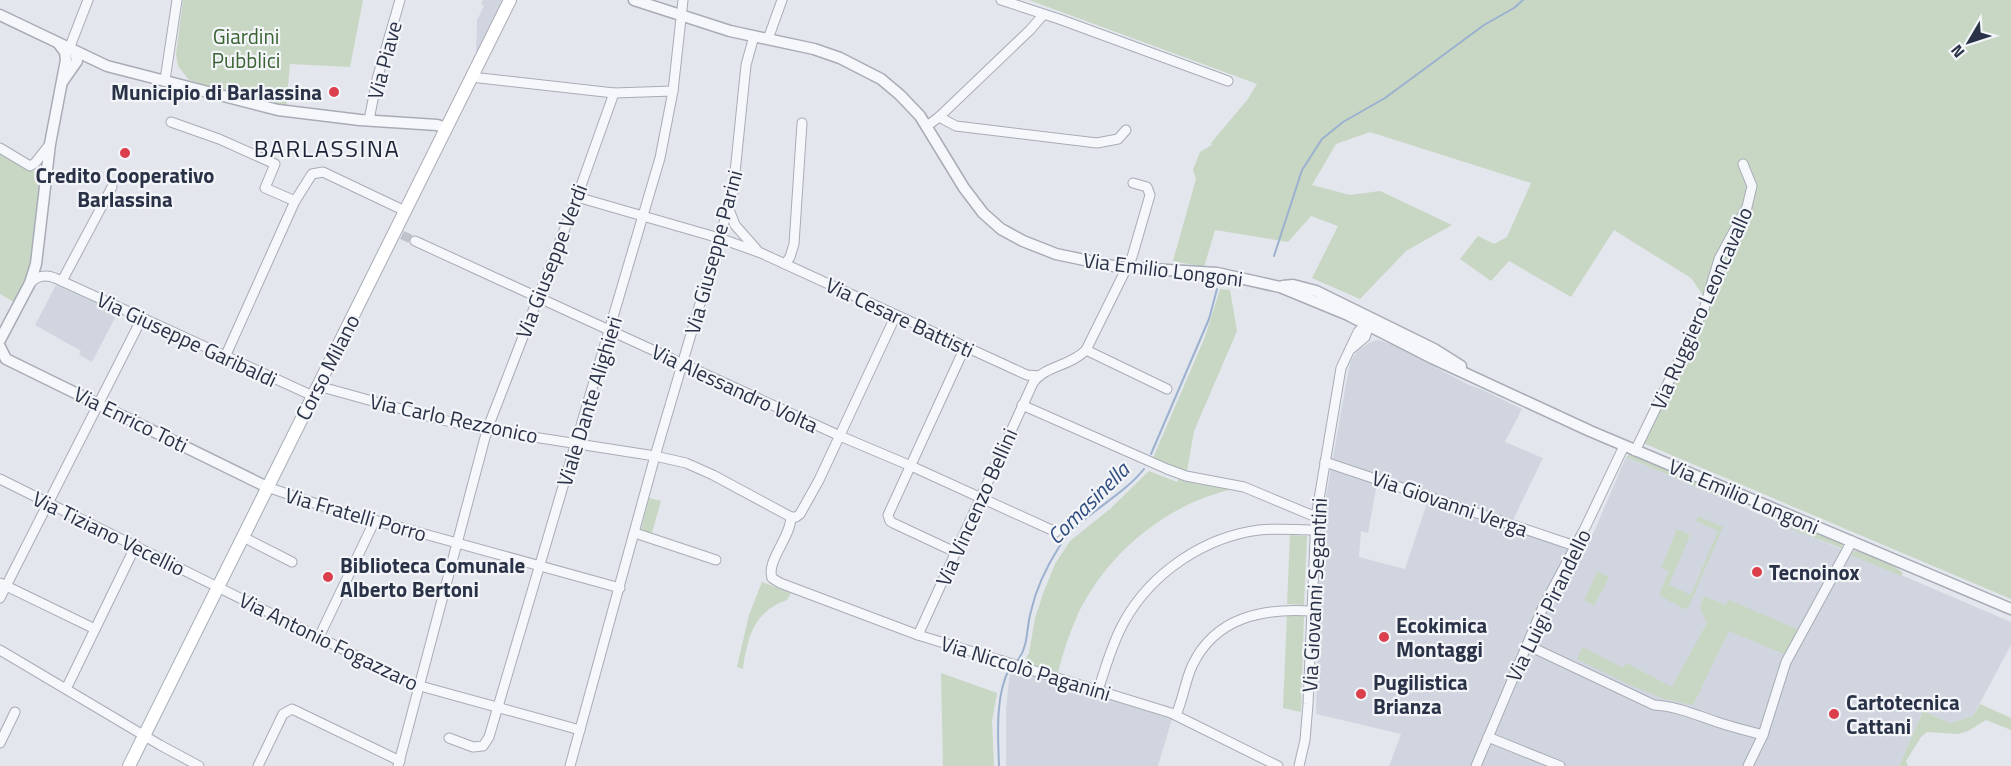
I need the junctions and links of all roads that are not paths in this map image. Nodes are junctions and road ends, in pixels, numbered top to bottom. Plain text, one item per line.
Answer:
1 (88, 0) edge
2 (177, 0) edge
3 (400, 0) edge
4 (510, 0) edge
5 (634, 0) edge
6 (683, 0) edge
7 (782, 0) edge
8 (1001, 0) edge
9 (0, 15) edge
10 (1043, 15) junction
11 (681, 17) junction
12 (754, 36) junction
13 (768, 39) junction
14 (72, 50) junction
15 (94, 61) junction
16 (69, 66) junction
17 (471, 77) junction
18 (165, 80) junction
19 (1228, 81) dead end
20 (673, 91) junction
21 (614, 93) junction
22 (939, 117) junction
23 (364, 120) junction
24 (171, 122) dead end
25 (802, 123) dead end
26 (927, 126) junction
27 (446, 129) junction
28 (1126, 130) dead end
29 (50, 144) junction
30 (0, 148) edge
31 (1743, 164) dead end
32 (1133, 183) dead end
33 (112, 187) dead end
34 (577, 197) junction
35 (295, 201) junction
36 (728, 207) junction
37 (405, 212) junction
38 (644, 216) junction
39 (719, 238) junction
40 (415, 241) tunnel mouth
41 (761, 253) junction
42 (38, 257) junction
43 (785, 264) junction
44 (1127, 268) junction
45 (51, 276) junction
46 (62, 281) junction
47 (30, 283) junction
48 (1280, 287) junction
49 (1316, 291) junction
50 (538, 297) junction
51 (896, 315) junction
52 (1348, 315) junction
53 (142, 318) junction
54 (1368, 325) junction
55 (610, 330) junction
56 (1388, 335) junction
57 (1358, 338) junction
58 (0, 340) edge
59 (0, 347) edge
60 (965, 347) junction
61 (1434, 349) junction
62 (1086, 351) junction
63 (225, 357) junction
64 (683, 364) junction
65 (1037, 378) junction
66 (1478, 378) junction
67 (1167, 389) dead end
68 (316, 391) junction
69 (98, 402) junction
70 (1022, 405) junction
71 (487, 430) junction
72 (840, 436) junction
73 (577, 444) junction
74 (1630, 448) junction
75 (655, 456) junction
76 (1325, 462) junction
77 (910, 466) junction
78 (0, 479) edge
79 (267, 487) junction
80 (980, 497) junction
81 (47, 502) junction
82 (791, 517) junction
83 (1316, 517) junction
84 (375, 520) junction
85 (1314, 530) junction
86 (1056, 532) dead end
87 (634, 533) junction
88 (243, 537) junction
89 (1852, 541) junction
90 (457, 543) junction
91 (136, 545) junction
92 (1575, 546) junction
93 (955, 552) junction
94 (716, 560) dead end
95 (292, 562) dead end
96 (540, 566) junction
97 (3, 584) edge
98 (218, 587) junction
99 (620, 588) junction
100 (0, 598) edge
101 (2011, 609) edge
102 (1311, 611) junction
103 (95, 629) junction
104 (918, 635) junction
105 (319, 637) junction
106 (1527, 645) junction
107 (0, 650) edge
108 (420, 687) junction
109 (66, 689) junction
110 (1098, 690) junction
111 (498, 707) junction
112 (15, 712) dead end
113 (1176, 715) junction
114 (580, 730) junction
115 (144, 735) junction
116 (1763, 735) junction
117 (1488, 737) junction
118 (449, 738) dead end
119 (0, 743) edge
120 (399, 764) edge
121 (129, 766) edge
122 (199, 766) edge
123 (258, 766) edge
124 (570, 766) edge
125 (1278, 766) edge
126 (1299, 766) edge
127 (1476, 766) edge
128 (1560, 766) edge
129 (1748, 766) edge

1 - 14 street
2 - 18 street
3 - 23 street, Via Piave
4 - 17 main road, Corso Milano
5 - 11 street, Via Emilio Longoni
6 - 11 street, Viale Dante Alighieri
7 - 13 street
8 - 10 street
9 - 14 street
10 - 19 street
10 - 22 street
11 - 12 street, Via Emilio Longoni
11 - 20 street, Viale Dante Alighieri
12 - 13 street, Via Emilio Longoni
12 - 36 street, Via Giuseppe Parini
13 - 26 street, Via Emilio Longoni
14 - 15 street
14 - 16 street
14 - 16 street
15 - 16 street
15 - 18 street
16 - 29 street
17 - 21 street
17 - 27 main road, Corso Milano
18 - 23 street
20 - 21 street
20 - 38 street, Viale Dante Alighieri
21 - 34 street, Via Giuseppe Verdi
22 - 26 street
22 - 28 street
23 - 27 street
24 - 35 street
25 - 43 street
26 - 44 street, Via Emilio Longoni
27 - 37 main road, Corso Milano
29 - 30 street
29 - 42 street
31 - 74 street, Via Ruggiero Leoncavallo
32 - 44 street
33 - 46 street
34 - 38 street, Via Cesare Battisti
34 - 50 street, Via Giuseppe Verdi
35 - 37 street
35 - 63 street
36 - 39 street, Via Giuseppe Parini
36 - 41 street, Via Cesare Battisti
37 - 68 main road, Corso Milano
38 - 39 street, Via Cesare Battisti
38 - 55 street, Viale Dante Alighieri
39 - 41 street, Via Cesare Battisti
39 - 64 street, Via Giuseppe Parini
40 - 50 street, Via Alessandro Volta
41 - 43 street, Via Cesare Battisti
42 - 45 street
42 - 47 street
43 - 51 street, Via Cesare Battisti
44 - 48 street, Via Emilio Longoni
44 - 62 street
45 - 46 street, Via Giuseppe Garibaldi
45 - 47 street
46 - 53 street, Via Giuseppe Garibaldi
47 - 58 street
48 - 49 street, Via Emilio Longoni
48 - 52 street, Via Emilio Longoni
49 - 54 street, Via Emilio Longoni
49 - 61 street, Via Emilio Longoni
50 - 55 street, Via Alessandro Volta
50 - 71 street, Via Giuseppe Verdi
51 - 60 street, Via Cesare Battisti
51 - 72 street
52 - 54 street, Via Emilio Longoni
52 - 57 street
53 - 63 street, Via Giuseppe Garibaldi
53 - 69 street
54 - 56 street, Via Emilio Longoni
54 - 57 street, Via Giovanni Segantini
54 - 61 street, Via Emilio Longoni
55 - 64 street, Via Alessandro Volta
55 - 73 street, Viale Dante Alighieri
56 - 57 street
56 - 66 street, Via Emilio Longoni
57 - 76 street, Via Giovanni Segantini
59 - 69 street, Via Enrico Toti
60 - 65 street, Via Cesare Battisti
60 - 77 street
61 - 66 street, Via Emilio Longoni
62 - 65 street
62 - 67 street
63 - 68 street, Via Giuseppe Garibaldi
64 - 72 street, Via Alessandro Volta
64 - 75 street, Via Giuseppe Parini
65 - 70 street, Via Vincenzo Bellini
66 - 74 street, Via Emilio Longoni
68 - 71 street, Via Carlo Rezzonico
68 - 79 main road, Corso Milano
69 - 79 street, Via Enrico Toti
69 - 81 street
70 - 80 street, Via Vincenzo Bellini
70 - 83 street
71 - 73 street, Via Carlo Rezzonico
71 - 90 street, Via Giuseppe Verdi
72 - 77 street, Via Alessandro Volta
72 - 82 street
73 - 75 street, Via Carlo Rezzonico
73 - 96 street, Viale Dante Alighieri
74 - 89 street, Via Emilio Longoni
74 - 92 street, Via Luigi Pirandello
75 - 82 street, Via Carlo Rezzonico
75 - 87 street, Via Giuseppe Parini
76 - 83 street, Via Giovanni Segantini
76 - 92 street, Via Giovanni Verga
77 - 80 street, Via Alessandro Volta
77 - 93 street
78 - 81 street, Via Tiziano Vecellio
79 - 84 street, Via Fratelli Porro
79 - 88 main road, Corso Milano
80 - 86 street, Via Alessandro Volta
80 - 93 street, Via Vincenzo Bellini
81 - 91 street, Via Tiziano Vecellio
81 - 97 street
82 - 104 street, Via Niccolò Paganini
83 - 85 street, Via Giovanni Segantini
84 - 90 street, Via Fratelli Porro
84 - 105 street
85 - 102 street, Via Giovanni Segantini
85 - 110 street
87 - 94 street
87 - 99 street, Via Giuseppe Parini
88 - 95 street
88 - 98 main road, Corso Milano
89 - 101 street, Via Emilio Longoni
89 - 116 street
90 - 96 street, Via Fratelli Porro
90 - 108 street, Via Giuseppe Verdi
91 - 98 street, Via Tiziano Vecellio
91 - 103 street
92 - 106 street, Via Luigi Pirandello
93 - 104 street, Via Vincenzo Bellini
96 - 99 street, Via Fratelli Porro
96 - 111 street, Viale Dante Alighieri
97 - 100 street
97 - 103 street
98 - 105 street, Via Antonio Fogazzaro
98 - 115 main road, Corso Milano
99 - 114 street, Via Giuseppe Parini
102 - 113 street
102 - 126 street, Via Giovanni Segantini
103 - 109 street
104 - 110 street, Via Niccolò Paganini
105 - 108 street, Via Antonio Fogazzaro
106 - 116 street
106 - 117 street, Via Luigi Pirandello
107 - 109 street
108 - 111 street, Via Antonio Fogazzaro
108 - 120 street, Via Giuseppe Verdi
109 - 115 street
110 - 113 street, Via Niccolò Paganini
111 - 114 street, Via Antonio Fogazzaro
111 - 118 street, Viale Dante Alighieri
112 - 119 street
113 - 125 street, Via Niccolò Paganini
114 - 124 street, Via Giuseppe Parini
115 - 121 main road, Corso Milano
115 - 122 street
116 - 129 street
117 - 127 street, Via Luigi Pirandello
117 - 128 street
120 - 123 street

